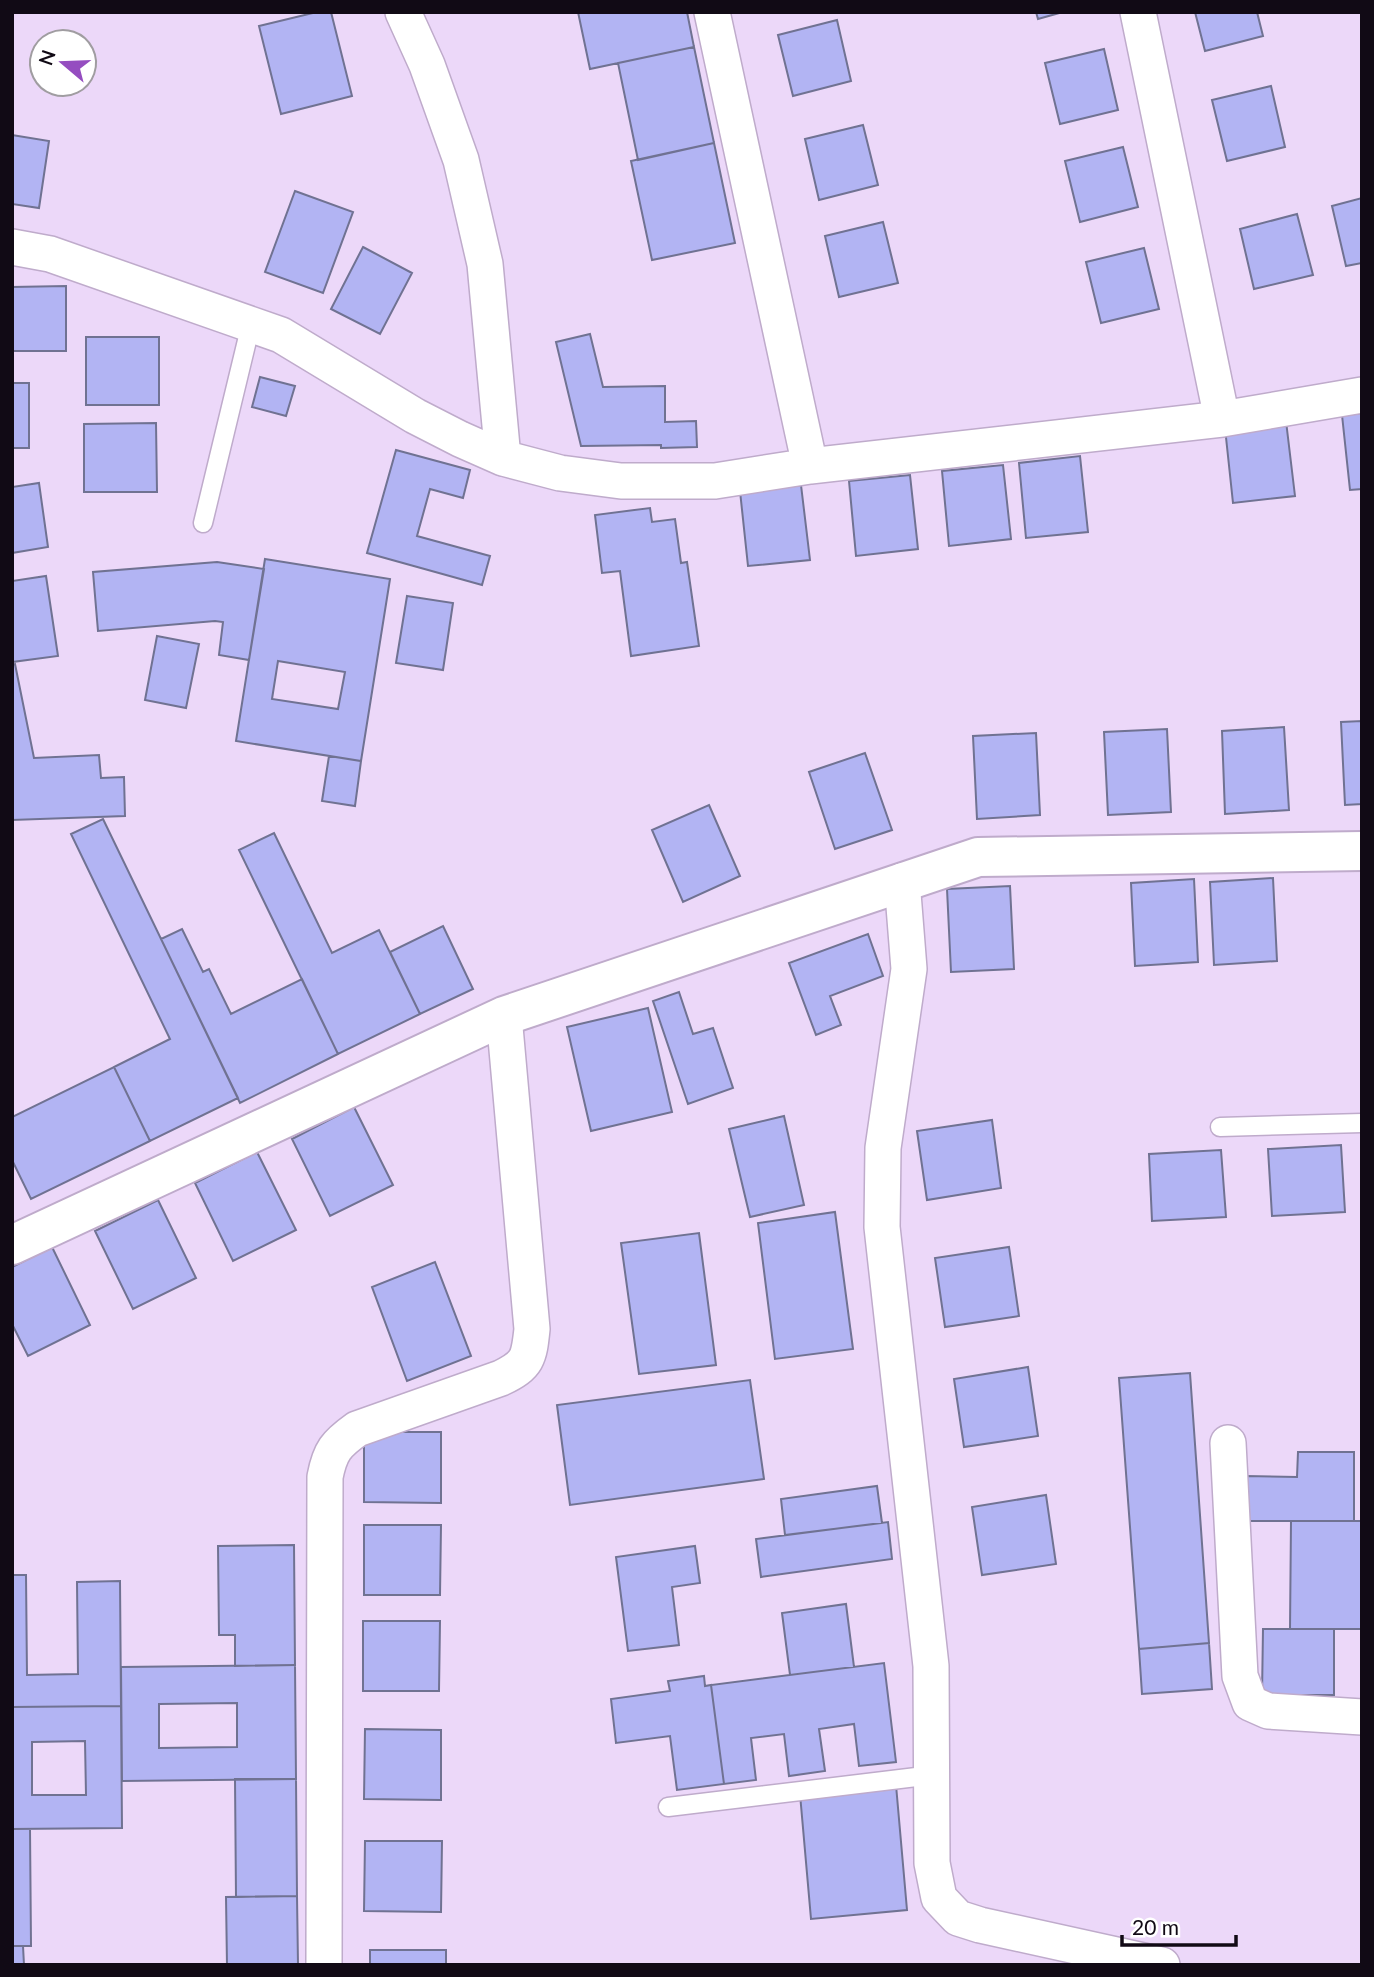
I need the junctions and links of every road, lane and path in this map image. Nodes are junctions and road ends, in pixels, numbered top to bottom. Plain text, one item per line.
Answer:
1 (403, 12) edge
2 (712, 12) edge
3 (1138, 12) edge
4 (12, 247) edge
5 (251, 324) junction
6 (1362, 395) edge
7 (1222, 419) junction
8 (503, 458) junction
9 (810, 466) junction
10 (203, 523) dead end
11 (1362, 851) edge
12 (902, 881) junction
13 (504, 1016) junction
14 (1362, 1123) edge
15 (1220, 1127) dead end
16 (12, 1245) edge
17 (1228, 1443) dead end
18 (1362, 1717) edge
19 (933, 1775) junction
20 (668, 1807) dead end
21 (324, 1965) edge
22 (1162, 1965) edge

1 - 8 street
2 - 9 street
3 - 7 street
4 - 5 street
5 - 8 street
5 - 10 lane
6 - 7 street
7 - 9 street
8 - 9 street
11 - 12 street
12 - 13 street
12 - 19 street
13 - 16 street
13 - 21 street
14 - 15 lane
17 - 18 street
19 - 20 lane
19 - 22 street

